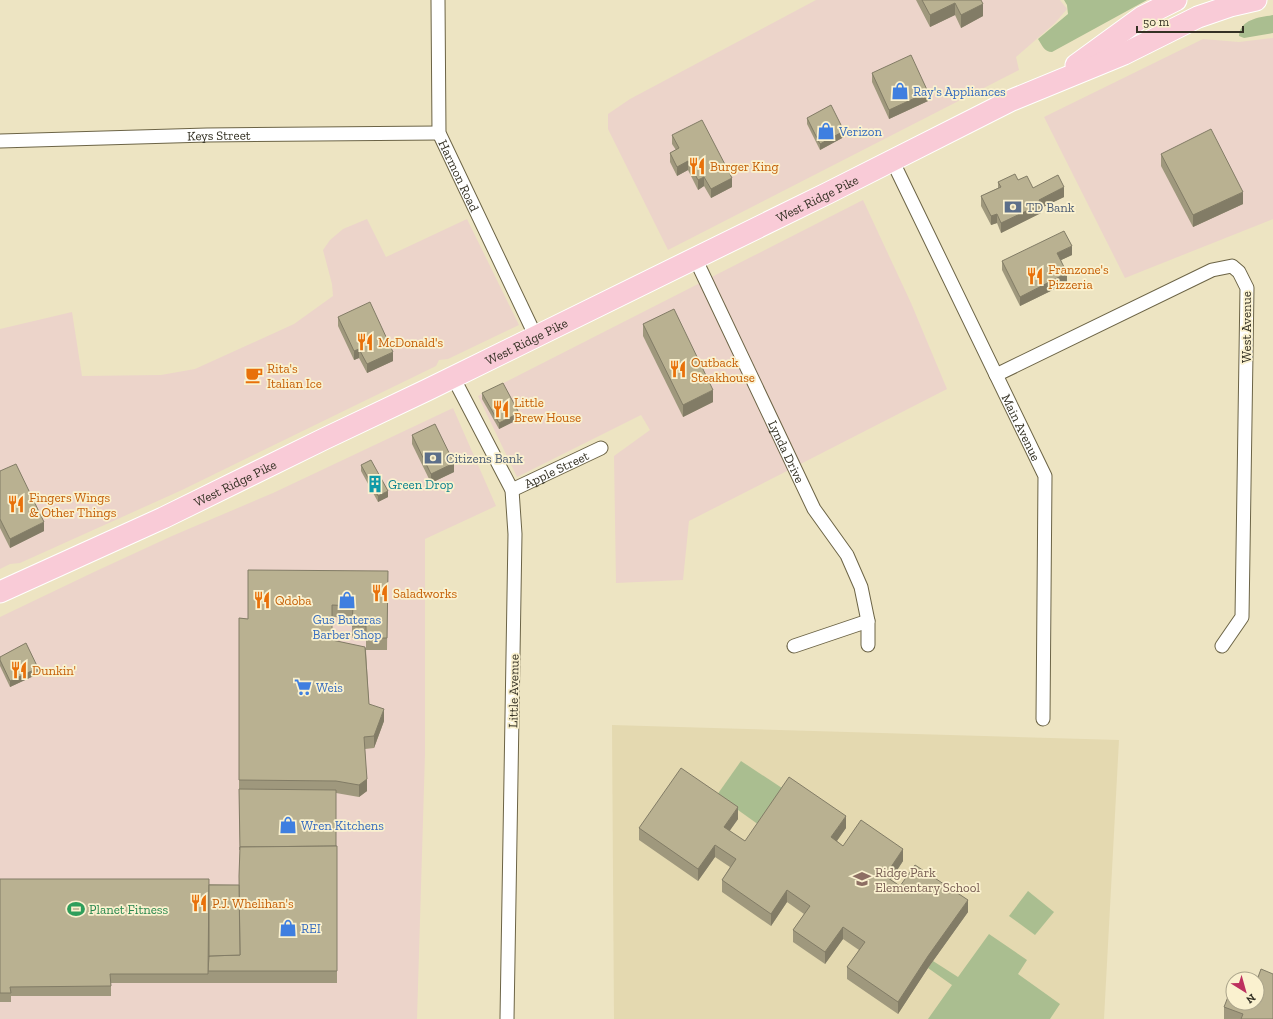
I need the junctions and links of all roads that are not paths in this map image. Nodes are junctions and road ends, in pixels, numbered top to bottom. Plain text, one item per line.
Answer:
1 (438, 0) edge
2 (1176, 0) edge
3 (1256, 0) edge
4 (1050, 84) junction
5 (439, 133) junction
6 (0, 141) edge
7 (892, 160) junction
8 (695, 258) junction
9 (536, 337) junction
10 (996, 375) junction
11 (453, 377) junction
12 (601, 448) dead end
13 (512, 490) junction
14 (0, 592) edge
15 (868, 621) junction
16 (868, 645) dead end
17 (794, 646) dead end
18 (1222, 646) dead end
19 (1043, 719) dead end
20 (507, 1019) edge

1 - 5 street, Harmon Road
2 - 4 main road, West Ridge Pike
3 - 4 main road, West Ridge Pike
4 - 7 main road, West Ridge Pike
5 - 6 street, Keys Street
5 - 9 street, Harmon Road
7 - 8 main road, West Ridge Pike
7 - 10 street, Main Avenue
8 - 9 main road, West Ridge Pike
8 - 15 street, Lynda Drive
9 - 11 main road, West Ridge Pike
10 - 18 street, West Avenue
10 - 19 street, Main Avenue
11 - 13 street, Little Avenue
11 - 14 main road, West Ridge Pike
12 - 13 street, Apple Street
13 - 20 street, Little Avenue
15 - 16 street, Lynda Drive
15 - 17 street

